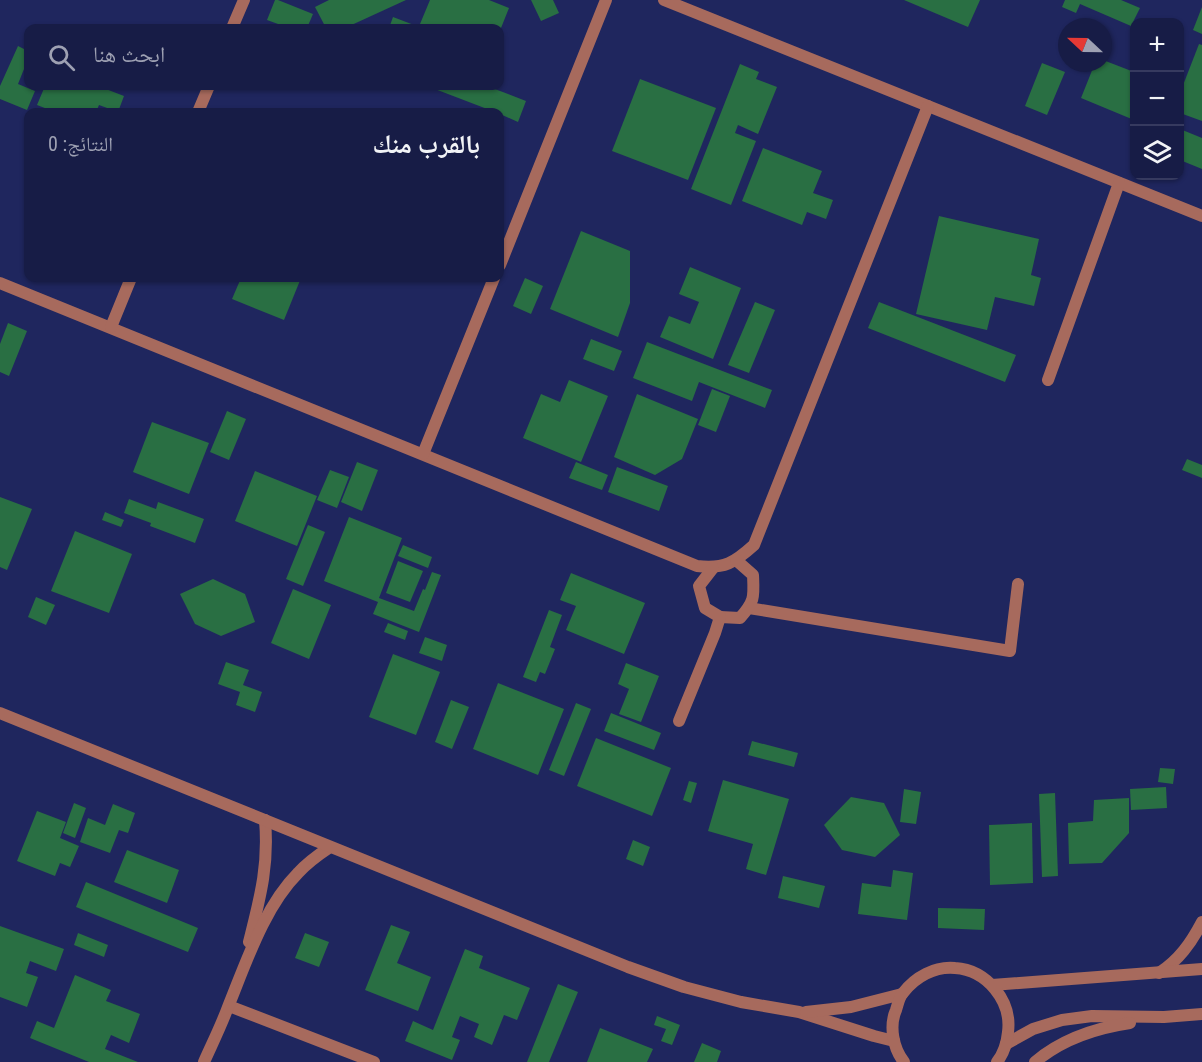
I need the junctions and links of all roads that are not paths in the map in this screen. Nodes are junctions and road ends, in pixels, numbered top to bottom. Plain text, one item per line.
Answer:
1 (244, 0) edge
2 (606, 0) edge
3 (664, 0) edge
4 (234, 24) edge
5 (207, 90) edge
6 (928, 106) junction
7 (200, 108) edge
8 (1119, 183) junction
9 (1202, 216) edge
10 (504, 255) edge
11 (129, 282) edge
12 (492, 282) edge
13 (0, 283) edge
14 (111, 327) junction
15 (1048, 380) dead end
16 (423, 454) junction
17 (736, 560) junction
18 (713, 568) junction
19 (1018, 584) dead end
20 (749, 608) junction
21 (720, 617) junction
22 (0, 713) edge
23 (679, 721) dead end
24 (264, 820) junction
25 (330, 847) junction
26 (1202, 922) edge
27 (242, 969) junction
28 (1202, 969) edge
29 (1159, 973) junction
30 (992, 985) junction
31 (902, 994) junction
32 (229, 1006) junction
33 (799, 1012) junction
34 (1202, 1014) edge
35 (1164, 1017) junction
36 (894, 1041) junction
37 (1006, 1044) junction
38 (204, 1062) edge
39 (374, 1062) edge
40 (904, 1062) edge
41 (997, 1062) edge
42 (1035, 1062) edge

1 - 4 street
2 - 10 street
3 - 6 street
5 - 7 street
6 - 8 street
6 - 17 street
8 - 9 street
8 - 15 street
11 - 14 street
12 - 16 street
13 - 14 street
14 - 16 street
16 - 18 street
17 - 18 street
17 - 20 street
18 - 21 street
19 - 20 street
20 - 21 street
21 - 23 street
22 - 24 street
24 - 25 street
24 - 27 street
25 - 27 street
25 - 33 street
26 - 29 street
27 - 32 street
28 - 29 street
29 - 30 street
30 - 31 street
30 - 37 street
31 - 33 street
31 - 36 street
32 - 38 street
32 - 39 street
33 - 36 street
34 - 35 street
35 - 37 street
35 - 42 street
36 - 40 street
37 - 41 street

